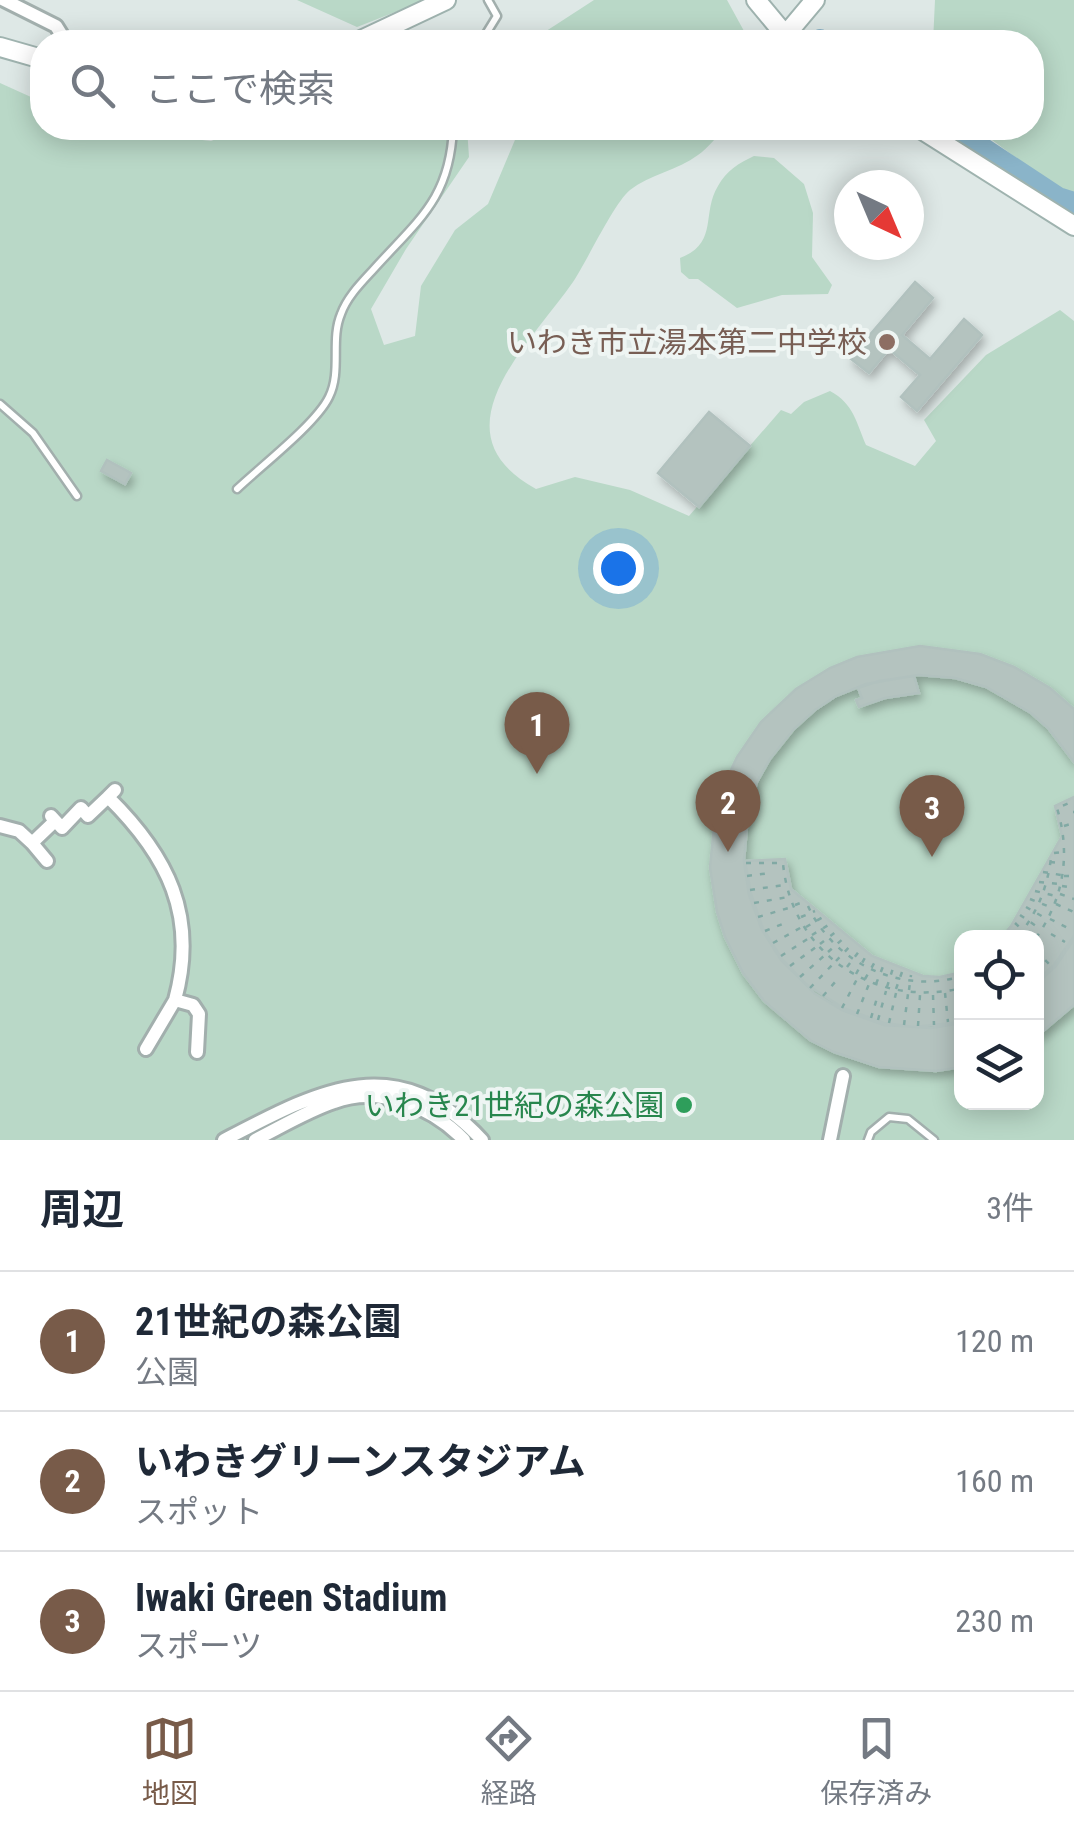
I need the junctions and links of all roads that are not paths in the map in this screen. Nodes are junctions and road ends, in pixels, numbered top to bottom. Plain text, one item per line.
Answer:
1 (4, 0) edge
2 (446, 0) edge
3 (488, 0) edge
4 (756, 0) edge
5 (815, 0) edge
6 (58, 30) edge
7 (382, 30) edge
8 (488, 30) edge
9 (780, 30) edge
10 (795, 30) edge
11 (0, 46) edge
12 (30, 55) edge
13 (452, 140) edge
14 (938, 140) edge
15 (1074, 226) edge
16 (0, 404) edge
17 (236, 490) dead end
18 (77, 496) dead end
19 (0, 826) edge
20 (32, 843) junction
21 (46, 862) dead end
22 (175, 1000) junction
23 (146, 1049) dead end
24 (197, 1052) dead end
25 (843, 1076) dead end
26 (224, 1140) edge
27 (255, 1140) edge
28 (464, 1140) edge
29 (482, 1140) edge
30 (830, 1140) edge
31 (868, 1140) edge
32 (934, 1140) edge

1 - 6 street
2 - 7 street
3 - 8 lane
4 - 9 street
5 - 10 street
11 - 12 street
13 - 17 lane
14 - 15 street
16 - 18 lane
19 - 20 street
20 - 21 street
20 - 22 street
22 - 23 street
22 - 24 street
25 - 30 street
26 - 29 street
27 - 28 street
31 - 32 lane

